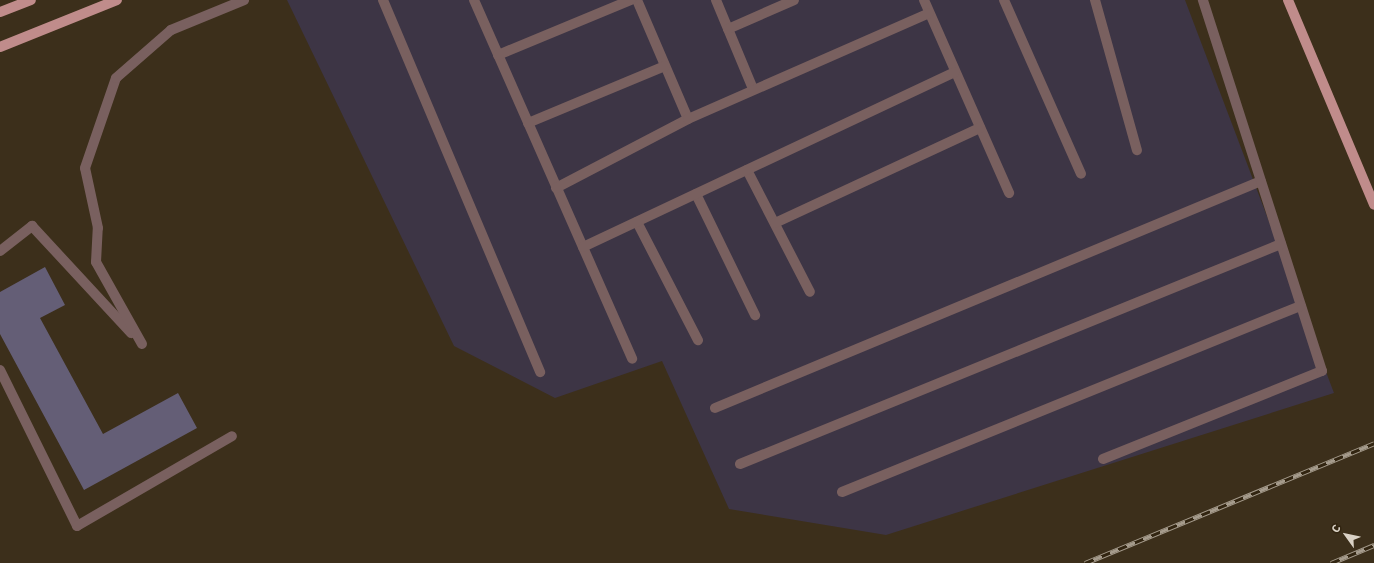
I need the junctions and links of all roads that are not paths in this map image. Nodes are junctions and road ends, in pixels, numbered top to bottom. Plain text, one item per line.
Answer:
1 (31, 0) edge
2 (117, 0) edge
3 (244, 0) edge
4 (383, 0) edge
5 (631, 0) edge
6 (637, 0) edge
7 (716, 0) edge
8 (794, 0) edge
9 (924, 0) edge
10 (1004, 0) edge
11 (1095, 0) edge
12 (1202, 0) edge
13 (1288, 0) edge
14 (476, 1) edge
15 (0, 12) edge
16 (930, 13) junction
17 (728, 29) junction
18 (0, 47) edge
19 (498, 55) junction
20 (665, 66) junction
21 (956, 72) junction
22 (753, 88) junction
23 (688, 119) junction
24 (528, 123) junction
25 (980, 128) junction
26 (1137, 150) dead end
27 (747, 170) junction
28 (1081, 174) dead end
29 (1261, 181) junction
30 (556, 188) junction
31 (1009, 192) dead end
32 (696, 194) junction
33 (1374, 205) edge
34 (637, 222) junction
35 (775, 224) junction
36 (1281, 244) junction
37 (583, 247) junction
38 (0, 251) edge
39 (810, 292) dead end
40 (1301, 306) junction
41 (755, 315) dead end
42 (698, 340) dead end
43 (632, 358) dead end
44 (0, 370) edge
45 (540, 372) dead end
46 (716, 408) dead end
47 (232, 436) dead end
48 (1103, 459) dead end
49 (740, 464) dead end
50 (842, 492) dead end

1 - 15 main road
2 - 18 main road
3 - 38 lane
4 - 45 lane
5 - 19 lane
6 - 20 lane
7 - 17 lane
8 - 17 lane
9 - 16 lane
10 - 28 lane
11 - 26 lane
12 - 29 lane
13 - 33 main road
14 - 19 lane
16 - 21 lane
16 - 22 lane
17 - 22 lane
19 - 24 lane
20 - 23 lane
20 - 24 lane
21 - 25 lane
21 - 27 lane
22 - 23 lane
23 - 30 lane
24 - 30 lane
25 - 31 lane
25 - 35 lane
27 - 32 lane
27 - 35 lane
29 - 36 lane
29 - 46 lane
30 - 37 lane
32 - 34 lane
32 - 41 lane
34 - 37 lane
34 - 42 lane
35 - 39 lane
36 - 40 lane
36 - 49 lane
37 - 43 lane
40 - 48 lane
40 - 50 lane
44 - 47 lane

